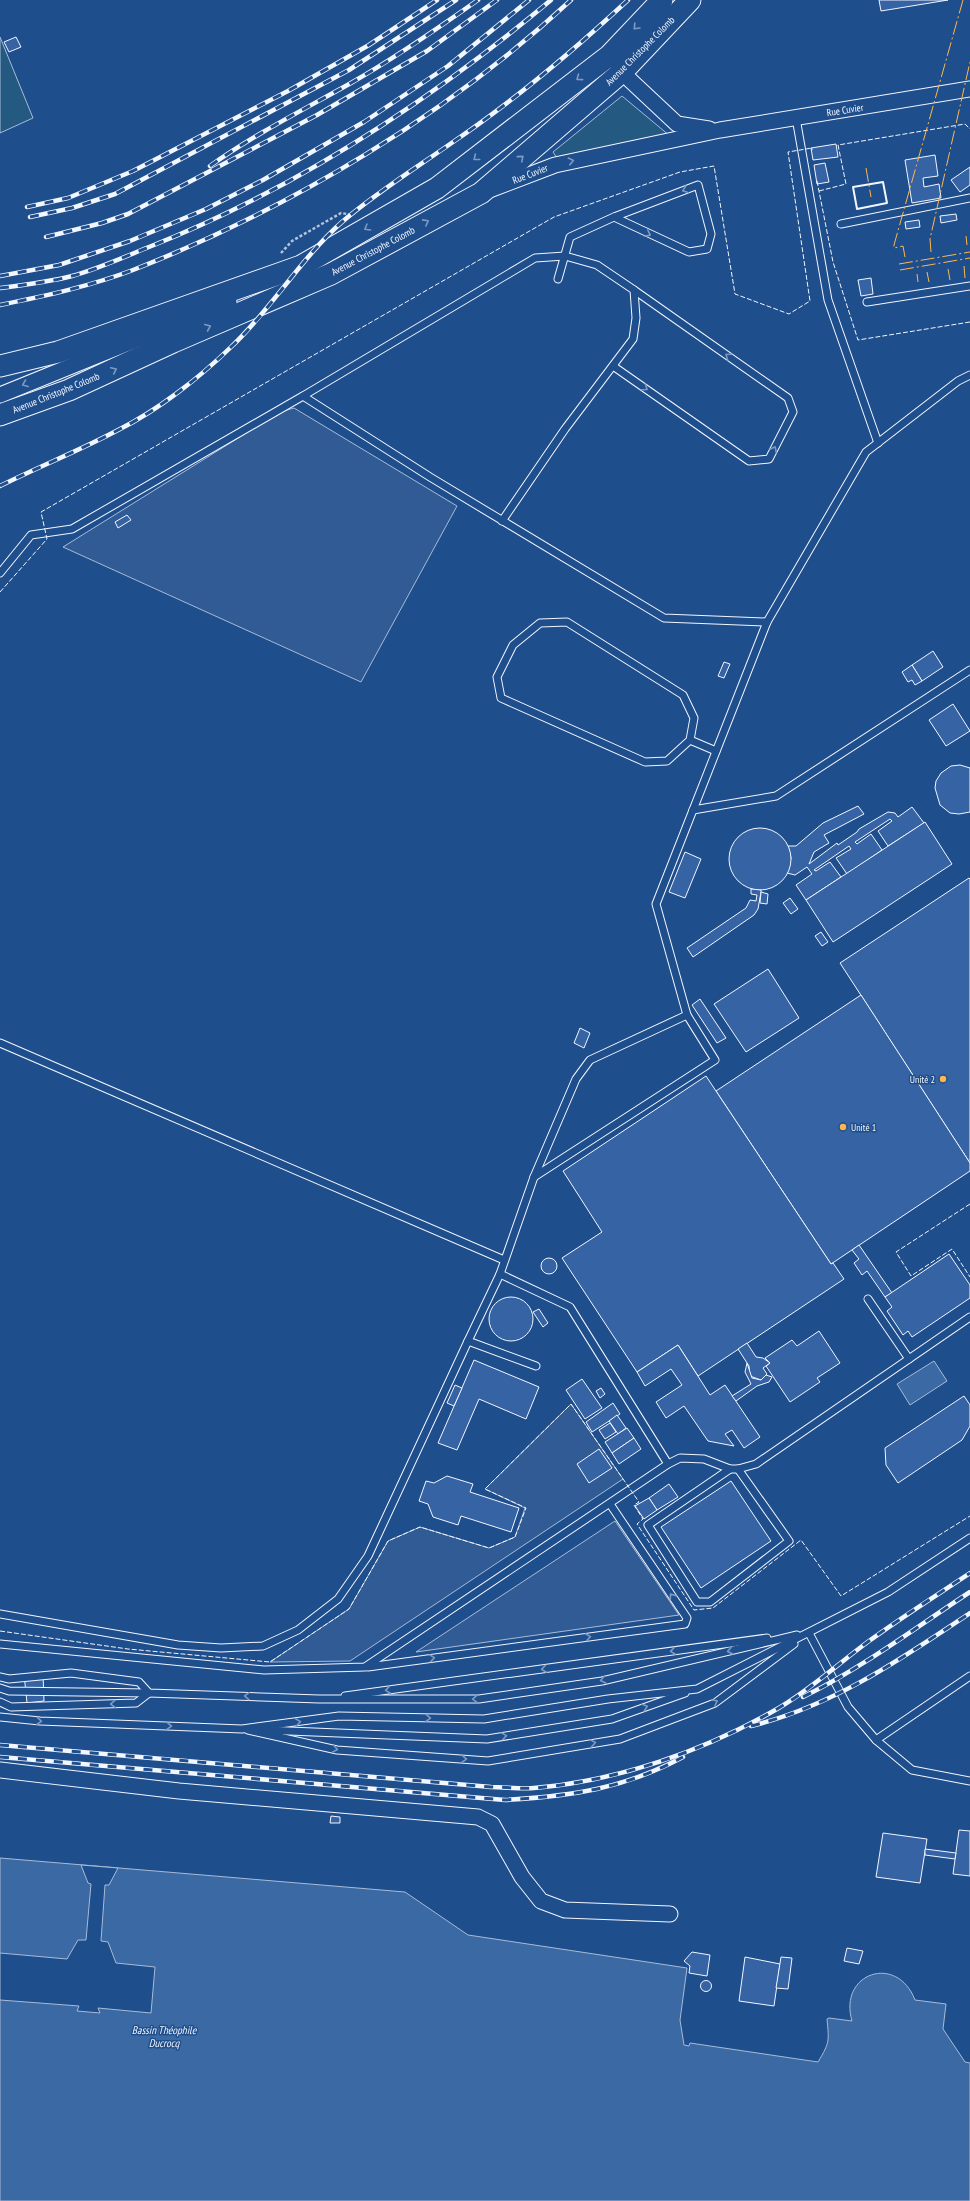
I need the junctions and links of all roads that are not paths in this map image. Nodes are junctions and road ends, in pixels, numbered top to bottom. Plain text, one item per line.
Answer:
1 (662, 0) edge
2 (690, 0) edge
3 (610, 55) junction
4 (623, 71) junction
5 (968, 91) edge
6 (796, 118) junction
7 (720, 130) junction
8 (481, 193) junction
9 (970, 198) edge
10 (614, 217) junction
11 (841, 224) dead end
12 (564, 256) junction
13 (285, 263) junction
14 (558, 279) dead end
15 (970, 286) edge
16 (240, 288) junction
17 (634, 290) junction
18 (867, 302) dead end
19 (0, 366) edge
20 (613, 366) junction
21 (970, 375) edge
22 (0, 379) edge
23 (0, 395) edge
24 (302, 396) junction
25 (0, 415) edge
26 (878, 443) junction
27 (502, 521) junction
28 (0, 572) edge
29 (767, 622) junction
30 (970, 670) edge
31 (690, 740) junction
32 (716, 751) junction
33 (693, 810) junction
34 (687, 1015) junction
35 (0, 1044) edge
36 (534, 1177) junction
37 (504, 1260) junction
38 (500, 1274) junction
39 (868, 1300) dead end
40 (970, 1317) edge
41 (468, 1341) junction
42 (909, 1359) junction
43 (536, 1366) dead end
44 (668, 1464) junction
45 (730, 1469) junction
46 (738, 1469) junction
47 (610, 1504) junction
48 (970, 1538) edge
49 (0, 1614) edge
50 (809, 1632) junction
51 (0, 1644) edge
52 (365, 1667) junction
53 (970, 1676) edge
54 (0, 1677) edge
55 (0, 1688) edge
56 (697, 1689) junction
57 (149, 1693) junction
58 (319, 1699) junction
59 (0, 1702) edge
60 (0, 1716) edge
61 (242, 1729) junction
62 (876, 1740) junction
63 (0, 1770) edge
64 (970, 1781) edge
65 (670, 1914) dead end

1 -> 3 main road
2 - 4 main road, Avenue Christophe Colomb
3 - 4 street, Rue Cuvier
3 -> 13 main road
4 - 7 street, Rue Cuvier
8 -> 4 main road, Avenue Christophe Colomb
5 - 6 street, Rue Cuvier
6 - 7 street, Rue Cuvier
6 - 26 lane
8 -> 7 street, Rue Cuvier
25 -> 8 main road, Avenue Christophe Colomb
9 - 11 lane
10 -> 10 lane
10 - 12 lane
12 - 14 lane
12 - 17 lane
12 - 24 lane
13 - 16 main road
13 -> 23 street
15 - 18 lane
16 - 19 main road
16 - 22 main road
17 - 20 lane
20 -> 17 lane
20 - 27 lane
21 - 26 lane
24 - 27 lane
24 - 28 lane
26 - 29 lane
27 - 29 lane
29 - 32 lane
30 - 33 lane
31 - 31 lane
31 - 32 lane
32 - 33 lane
33 - 34 lane
34 - 36 lane
34 - 36 lane
35 - 37 lane
36 - 37 lane
37 - 38 lane
38 - 41 lane
38 - 44 lane
39 - 42 lane
40 - 42 lane
41 - 43 lane
41 - 49 lane
42 - 46 lane
44 - 45 lane
44 - 47 lane
45 - 46 lane
45 - 46 lane
47 - 52 lane
52 -> 47 lane
48 - 50 lane
50 - 56 lane
50 -> 58 lane
50 -> 58 lane
61 -> 50 lane
50 - 62 lane
51 - 52 lane
53 - 62 lane
54 - 57 lane
55 - 57 lane
61 -> 56 lane
61 -> 56 lane
58 -> 57 lane
57 -> 59 lane
60 -> 61 lane
62 - 64 lane
63 - 65 street

